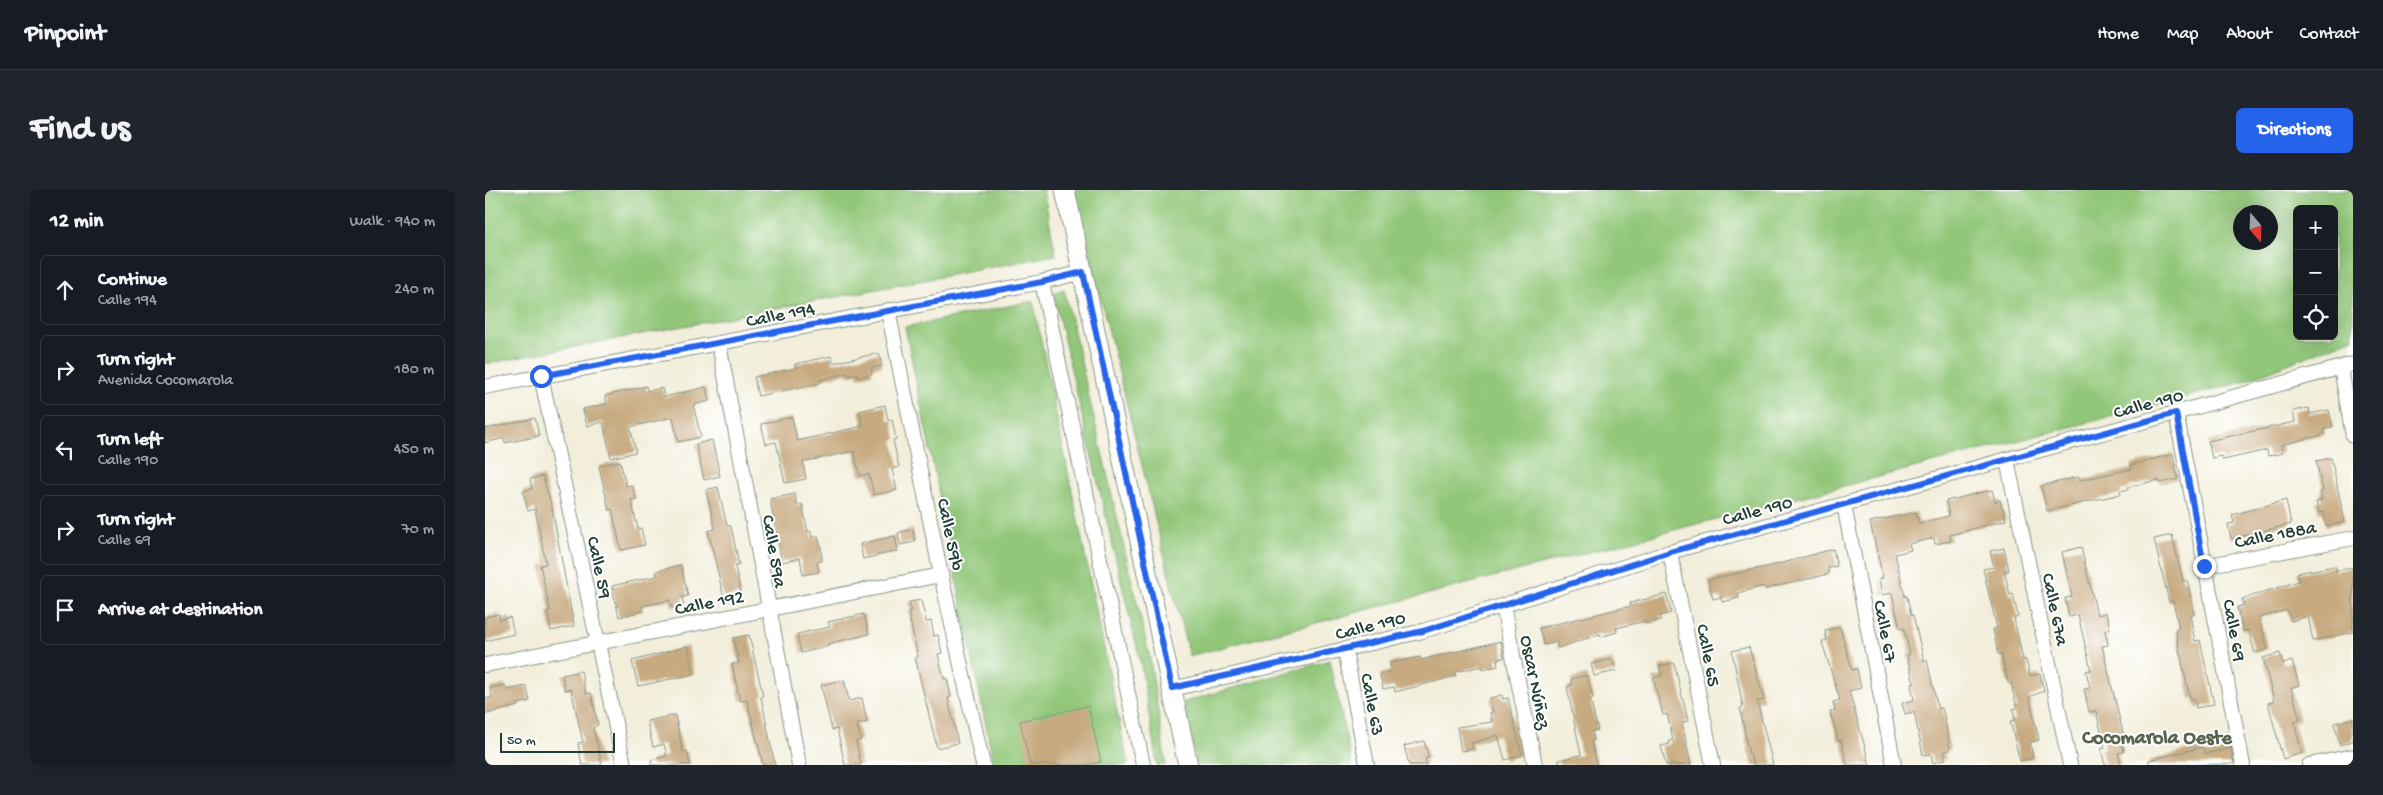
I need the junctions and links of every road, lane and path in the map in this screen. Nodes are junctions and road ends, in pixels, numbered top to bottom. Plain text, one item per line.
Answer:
1 (1065, 190) edge
2 (1083, 272) junction
3 (1042, 282) junction
4 (888, 310) junction
5 (719, 344) junction
6 (2347, 366) edge
7 (541, 376) junction
8 (485, 387) edge
9 (2176, 413) junction
10 (2353, 436) edge
11 (2007, 460) junction
12 (1844, 505) junction
13 (2353, 538) edge
14 (1670, 552) junction
15 (2204, 566) junction
16 (941, 575) junction
17 (1503, 606) junction
18 (768, 608) junction
19 (598, 642) junction
20 (1345, 650) junction
21 (485, 665) edge
22 (1172, 688) junction
23 (2353, 756) edge
24 (624, 765) edge
25 (799, 765) edge
26 (983, 765) edge
27 (1143, 765) edge
28 (1188, 765) edge
29 (1367, 765) edge
30 (1535, 765) edge
31 (1713, 765) edge
32 (1894, 765) edge
33 (2070, 765) edge
34 (2243, 765) edge
35 (2309, 765) edge

1 - 2 main road
2 - 3 street, Calle 194
2 - 22 main road
3 - 4 street, Calle 194
3 - 27 street
4 - 5 street, Calle 194
4 - 16 street, Calle 59b
5 - 7 street, Calle 194
5 - 18 street, Calle 59a
6 - 9 street, Calle 190
6 - 10 street
7 - 8 street, Calle 194
7 - 19 street, Calle 59
9 - 11 street, Calle 190
9 - 15 street, Calle 69
11 - 12 street, Calle 190
11 - 33 street, Calle 67a
12 - 14 street, Calle 190
12 - 32 street, Calle 67
13 - 15 street, Calle 188a
14 - 17 street, Calle 190
14 - 31 street, Calle 65
15 - 34 street, Calle 69
16 - 18 street, Calle 192
16 - 26 street, Calle 59b
17 - 20 street, Calle 190
17 - 30 street, Oscar Núñez
18 - 19 street, Calle 192
18 - 25 street, Calle 59a
19 - 21 street, Calle 192
19 - 24 street, Calle 59
20 - 22 street, Calle 190
20 - 29 street, Calle 63
22 - 28 main road
23 - 35 street

